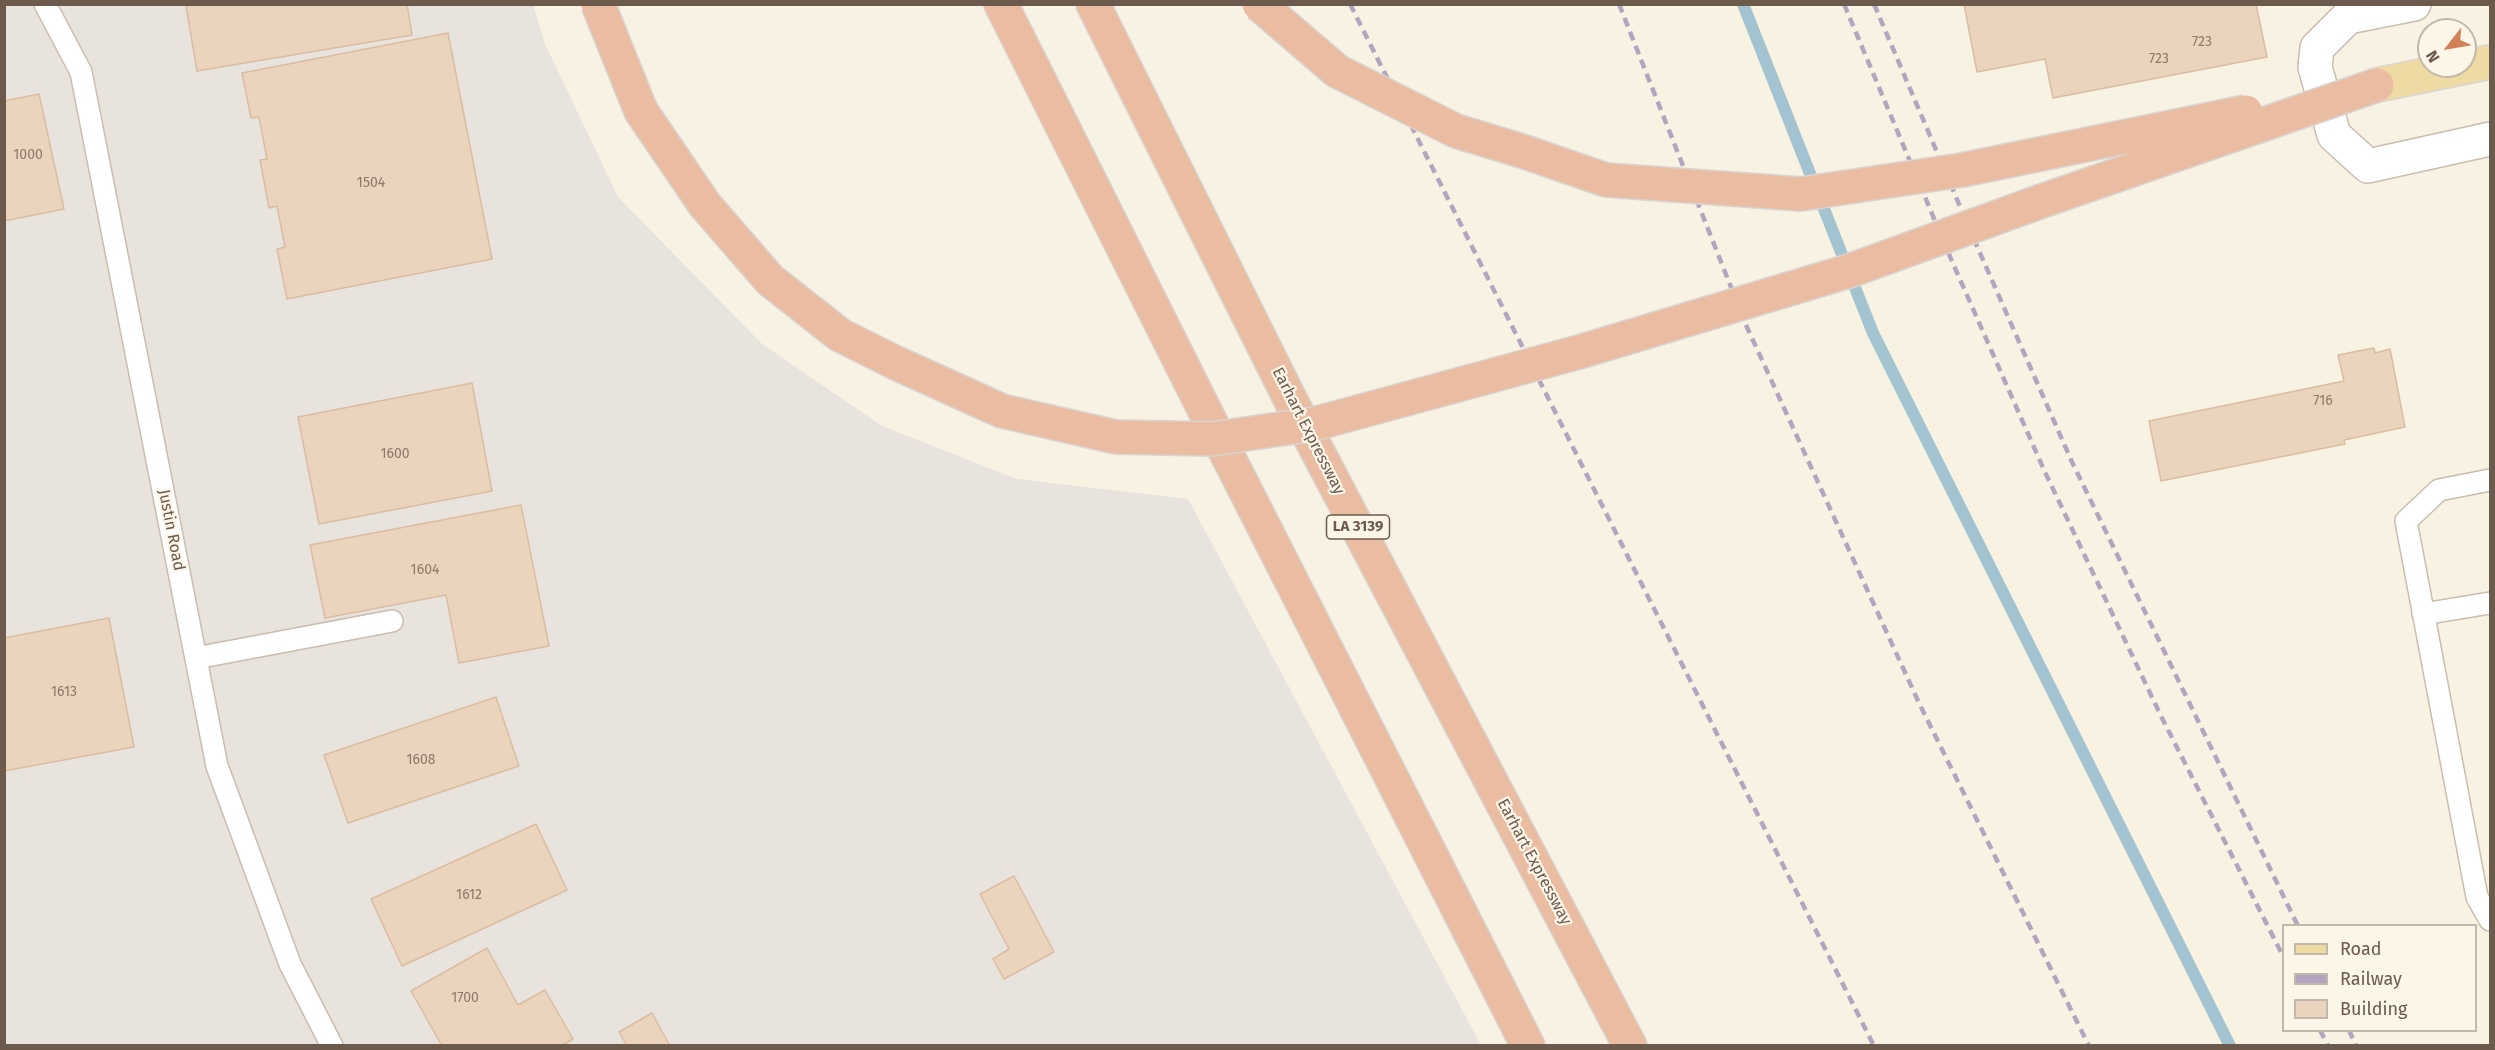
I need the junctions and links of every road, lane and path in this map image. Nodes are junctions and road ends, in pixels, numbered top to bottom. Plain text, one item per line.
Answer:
1 (45, 4) edge
2 (598, 4) edge
3 (1001, 4) edge
4 (1094, 4) edge
5 (1259, 4) edge
6 (2414, 4) edge
7 (2490, 62) edge
8 (2377, 85) junction
9 (2490, 139) edge
10 (2490, 480) edge
11 (2490, 603) edge
12 (2423, 614) junction
13 (392, 621) dead end
14 (196, 658) junction
15 (2490, 920) edge
16 (332, 1046) edge
17 (1528, 1046) edge
18 (1630, 1046) edge

1 - 14 lane, Justin Road
2 - 8 highway, bridge
3 - 17 highway
4 - 18 highway, Earhart Expressway / LA 3139
5 - 8 highway, bridge
6 - 9 street
7 - 8 main road
10 - 12 lane
11 - 12 lane
12 - 15 lane
13 - 14 lane
14 - 16 lane, Justin Road

